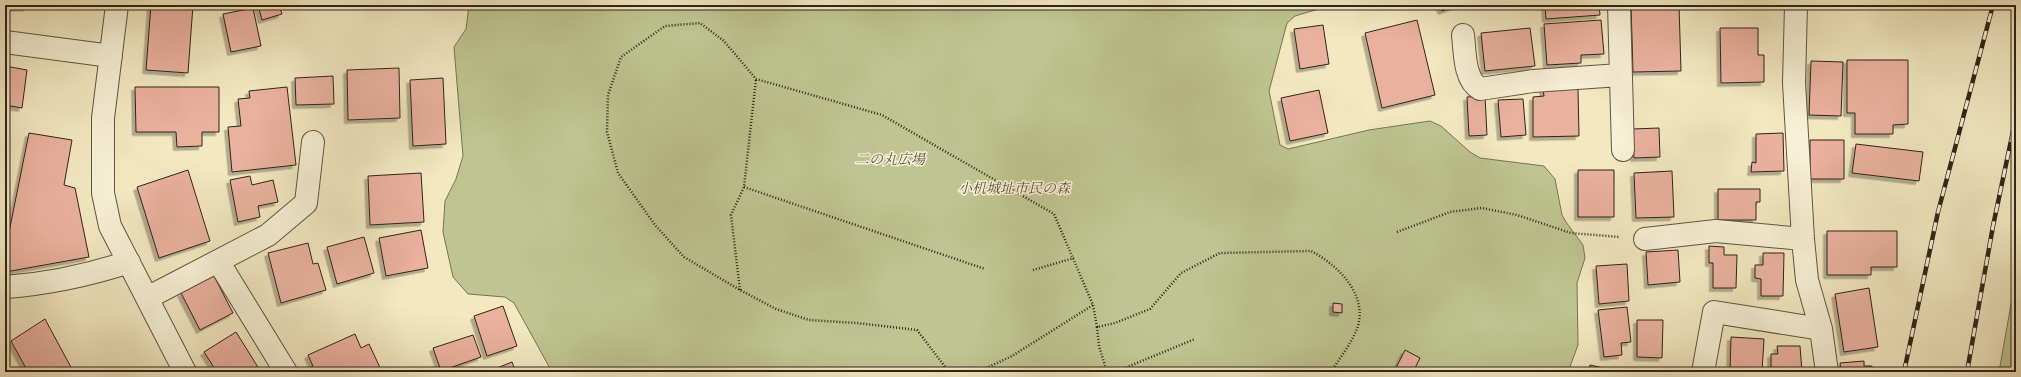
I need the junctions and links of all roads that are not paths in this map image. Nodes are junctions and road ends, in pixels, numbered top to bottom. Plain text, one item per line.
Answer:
1 (117, 5) edge
2 (1618, 5) edge
3 (1796, 5) edge
4 (1463, 35) dead end
5 (5, 42) edge
6 (111, 56) junction
7 (1620, 75) junction
8 (313, 142) dead end
9 (1622, 150) dead end
10 (1645, 239) road end
11 (1803, 239) junction
12 (218, 261) junction
13 (129, 262) junction
14 (5, 287) edge
15 (147, 298) junction
16 (1820, 329) junction
17 (185, 372) edge
18 (286, 372) edge
19 (1703, 372) edge
20 (1827, 372) edge

1 - 6 street
2 - 7 street
3 - 11 street
4 - 7 street
5 - 6 street
6 - 13 street
7 - 9 street
8 - 12 street
10 - 11 street
11 - 16 street
12 - 15 street
12 - 18 street
13 - 14 street
13 - 15 street
15 - 17 street
16 - 19 street
16 - 20 street

